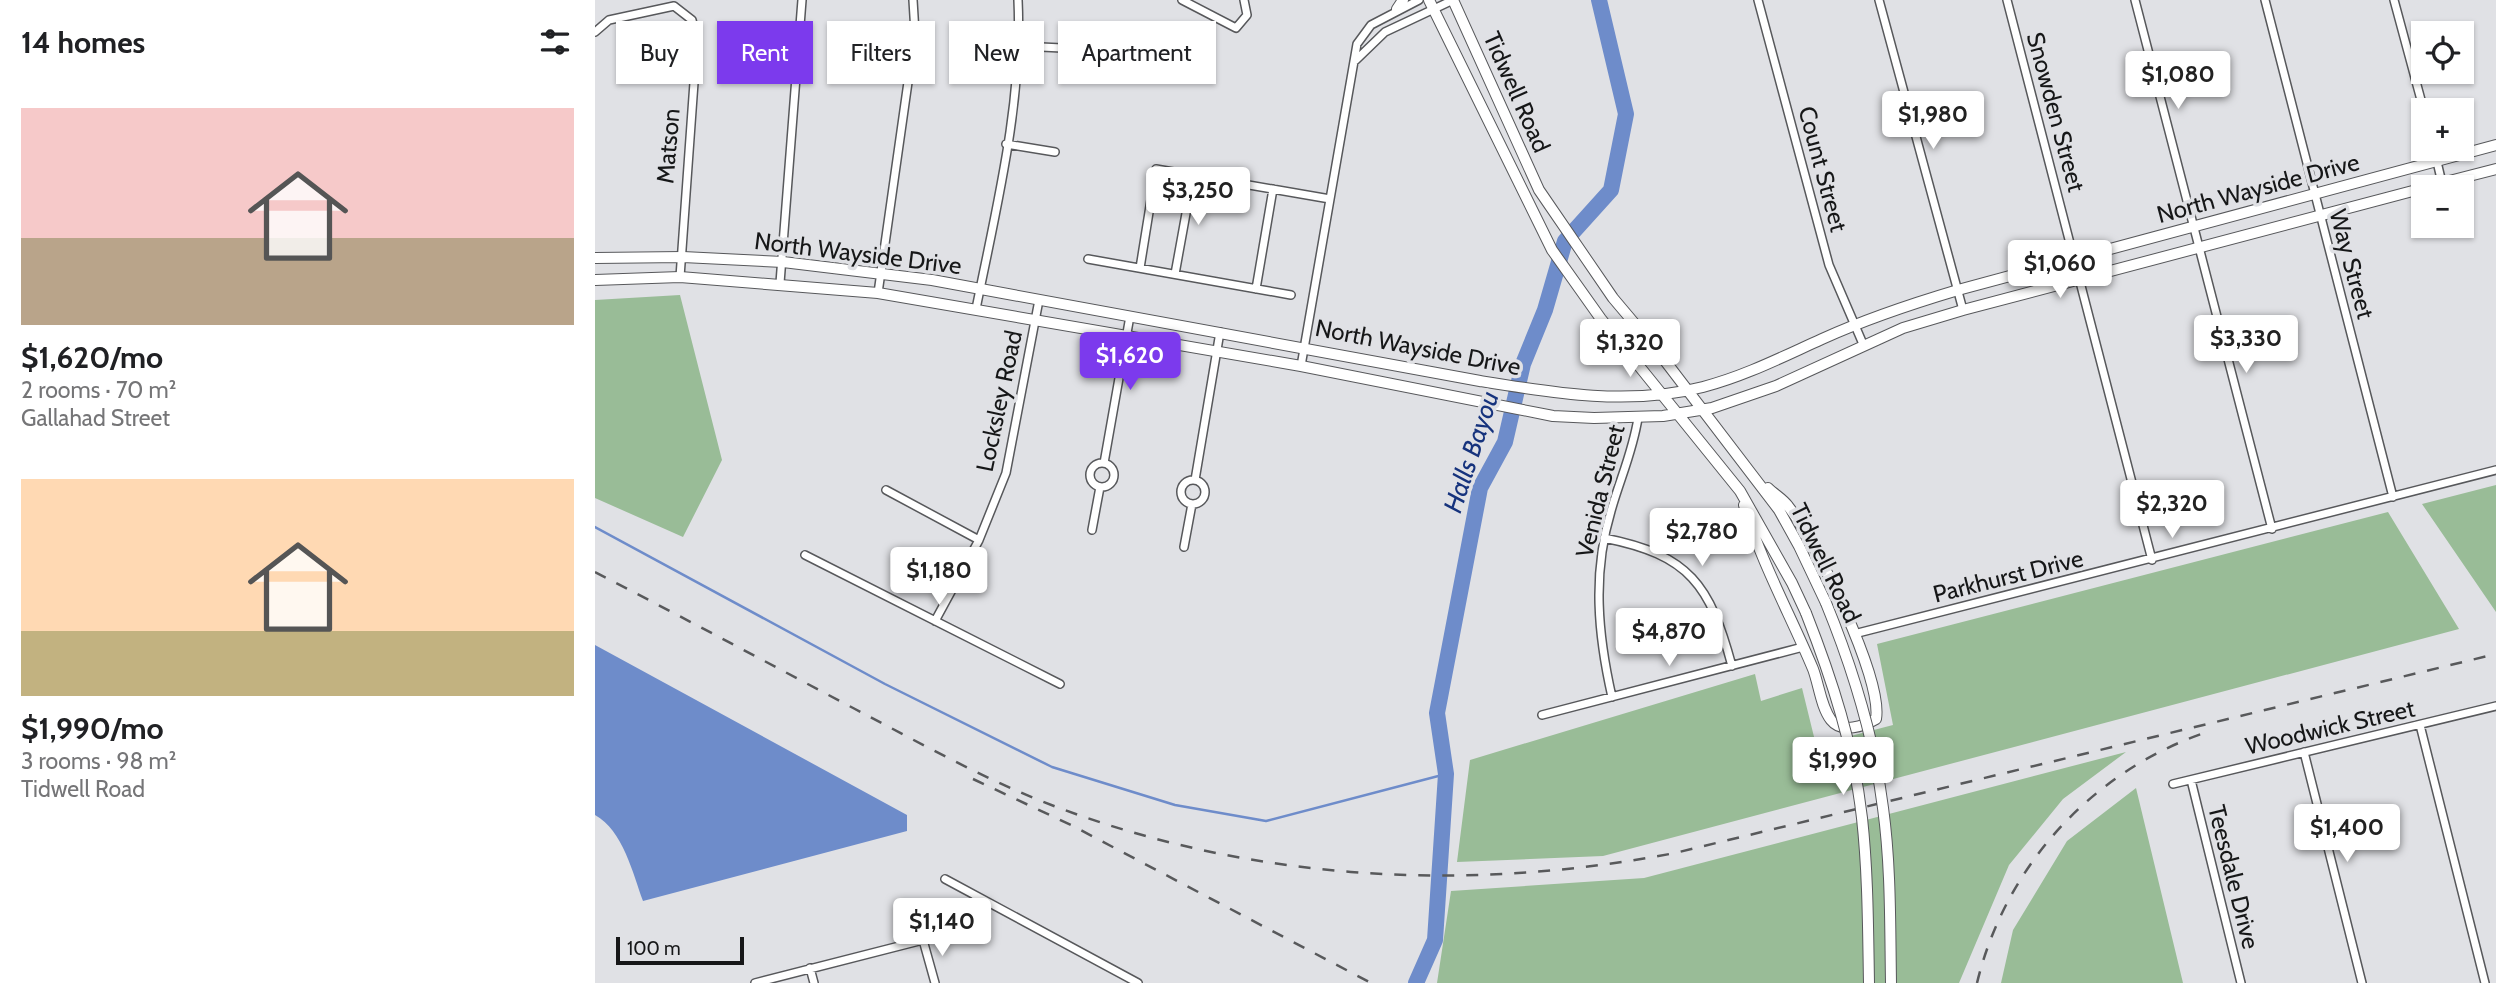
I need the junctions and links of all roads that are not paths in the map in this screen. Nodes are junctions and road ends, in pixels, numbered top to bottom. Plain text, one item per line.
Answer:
1 (802, 0) edge
2 (913, 0) edge
3 (1018, 0) edge
4 (1182, 0) edge
5 (1244, 0) edge
6 (1419, 0) edge
7 (1453, 0) edge
8 (1758, 0) edge
9 (1879, 0) edge
10 (2007, 0) edge
11 (2135, 0) edge
12 (2265, 0) edge
13 (2394, 0) edge
14 (1400, 5) edge
15 (1431, 5) edge
16 (1019, 21) edge
17 (595, 32) edge
18 (1356, 60) junction
19 (1015, 84) edge
20 (2420, 98) edge
21 (1006, 144) junction
22 (2496, 145) edge
23 (2474, 151) edge
24 (1055, 152) dead end
25 (2437, 161) joint
26 (2496, 169) edge
27 (2440, 175) edge
28 (2473, 175) edge
29 (1193, 176) junction
30 (1273, 189) junction
31 (2411, 192) edge
32 (2315, 195) junction
33 (1330, 199) junction
34 (2320, 215) junction
35 (2193, 228) junction
36 (2199, 248) junction
37 (683, 257) junction
38 (595, 258) edge
39 (1088, 259) dead end
40 (2075, 259) junction
41 (783, 262) junction
42 (1140, 268) junction
43 (881, 274) junction
44 (1175, 274) junction
45 (680, 277) junction
46 (2080, 278) junction
47 (595, 280) edge
48 (780, 283) junction
49 (1256, 289) junction
50 (980, 290) junction
51 (1958, 290) junction
52 (878, 293) junction
53 (1291, 295) dead end
54 (1039, 300) junction
55 (976, 309) junction
56 (1963, 310) junction
57 (1130, 316) junction
58 (1035, 321) junction
59 (1855, 325) junction
60 (1220, 332) junction
61 (1125, 337) junction
62 (1863, 344) junction
63 (1304, 346) junction
64 (1216, 352) junction
65 (1301, 366) junction
66 (1686, 390) junction
67 (1661, 393) junction
68 (1700, 410) junction
69 (1678, 414) junction
70 (1638, 418) junction
71 (1104, 463) junction
72 (2496, 470) edge
73 (1756, 479) junction
74 (1195, 480) junction
75 (1100, 487) junction
76 (886, 490) dead end
77 (1739, 491) junction
78 (2393, 497) junction
79 (1192, 504) junction
80 (2271, 529) junction
81 (1092, 530) dead end
82 (1604, 538) junction
83 (979, 540) junction
84 (1184, 547) dead end
85 (805, 555) dead end
86 (2152, 560) junction
87 (936, 621) junction
88 (1854, 634) junction
89 (1803, 647) junction
90 (1732, 666) junction
91 (1060, 684) dead end
92 (1612, 697) junction
93 (2496, 706) edge
94 (1542, 715) dead end
95 (2420, 725) junction
96 (2304, 752) junction
97 (2191, 780) junction
98 (2173, 785) dead end
99 (945, 879) dead end
100 (977, 897) junction
101 (923, 940) junction
102 (810, 968) junction
103 (755, 983) edge
104 (814, 983) edge
105 (935, 983) edge
106 (1138, 983) edge
107 (1869, 983) edge
108 (1891, 983) edge
109 (2241, 983) edge
110 (2362, 983) edge
111 (2485, 983) edge

1 - 41 street
2 - 43 street
3 - 16 street, Locksley Road
4 - 5 street
6 - 14 street
7 - 15 street
7 - 66 main road, Tidwell Road
8 - 59 street, Count Street
9 - 51 street
10 - 40 street, Snowden Street
11 - 35 street
12 - 32 street, Way Street
13 - 20 street
14 - 18 street
15 - 18 street
15 - 67 main road, Tidwell Road
17 - 37 street, Matson
18 - 33 street
19 - 21 street, Locksley Road
21 - 24 street
21 - 50 street, Locksley Road
22 - 23 main road, North Wayside Drive
25 - 27 street
25 - 32 main road, North Wayside Drive
26 - 28 main road, North Wayside Drive
29 - 30 street
29 - 42 street
29 - 44 street
30 - 33 street
30 - 49 street
31 - 34 main road, North Wayside Drive
32 - 34 street, Way Street
32 - 35 main road, North Wayside Drive
33 - 63 street
34 - 36 main road, North Wayside Drive
34 - 78 street, Way Street
35 - 36 street
35 - 40 main road, North Wayside Drive
36 - 46 main road, North Wayside Drive
36 - 80 street
37 - 38 main road, North Wayside Drive
37 - 41 main road, North Wayside Drive
37 - 45 street, Matson
39 - 42 street
40 - 46 street, Snowden Street
40 - 51 main road, North Wayside Drive
41 - 43 main road, North Wayside Drive
41 - 48 street
42 - 44 street
43 - 50 main road, North Wayside Drive
43 - 52 street
44 - 49 street
45 - 47 main road, North Wayside Drive
45 - 48 main road, North Wayside Drive
46 - 56 main road, North Wayside Drive
46 - 86 street, Snowden Street
48 - 52 main road, North Wayside Drive
49 - 53 street
50 - 54 main road, North Wayside Drive
50 - 55 street, Locksley Road
51 - 56 street
51 - 59 main road, North Wayside Drive
52 - 55 main road, North Wayside Drive
54 - 57 main road, North Wayside Drive
54 - 58 street, Locksley Road
55 - 58 main road, North Wayside Drive
56 - 62 main road, North Wayside Drive
57 - 60 main road, North Wayside Drive
57 - 61 street
58 - 61 main road, North Wayside Drive
58 - 83 street, Locksley Road
59 - 62 street, Count Street
59 - 66 main road, North Wayside Drive
60 - 63 main road, North Wayside Drive
60 - 64 street
61 - 64 main road, North Wayside Drive
61 - 71 street
62 - 68 main road, North Wayside Drive
63 - 65 street
63 - 67 main road, North Wayside Drive
64 - 65 main road, North Wayside Drive
64 - 74 street
65 - 70 main road, North Wayside Drive
66 - 67 main road, North Wayside Drive
66 - 68 main road, Tidwell Road
67 - 69 main road, Tidwell Road
68 - 69 main road, North Wayside Drive
68 - 73 main road, Tidwell Road
69 - 70 main road, North Wayside Drive
69 - 77 main road, Tidwell Road
70 - 82 street, Venida Street
71 - 75 street
71 - 75 street
72 - 78 street, Parkhurst Drive
73 - 88 main road
73 - 108 main road, Tidwell Road, bridge
74 - 79 street
74 - 79 street
75 - 81 street
76 - 83 street
77 - 89 main road
77 - 107 main road, Tidwell Road, bridge
78 - 80 street, Parkhurst Drive
79 - 84 street
80 - 86 street, Parkhurst Drive
82 - 90 street
82 - 92 street, Venida Street
83 - 87 street, Locksley Road
85 - 87 street
86 - 88 street, Parkhurst Drive
87 - 91 street
88 - 89 main road
89 - 90 street
90 - 92 street
92 - 94 street
93 - 95 street, Woodwick Street
95 - 96 street, Woodwick Street
95 - 111 street
96 - 97 street, Woodwick Street
96 - 110 street
97 - 98 street, Woodwick Street
97 - 109 street, Teesdale Drive
99 - 100 street
100 - 101 street
100 - 106 street
101 - 102 street
101 - 105 street
102 - 103 street
102 - 104 street

